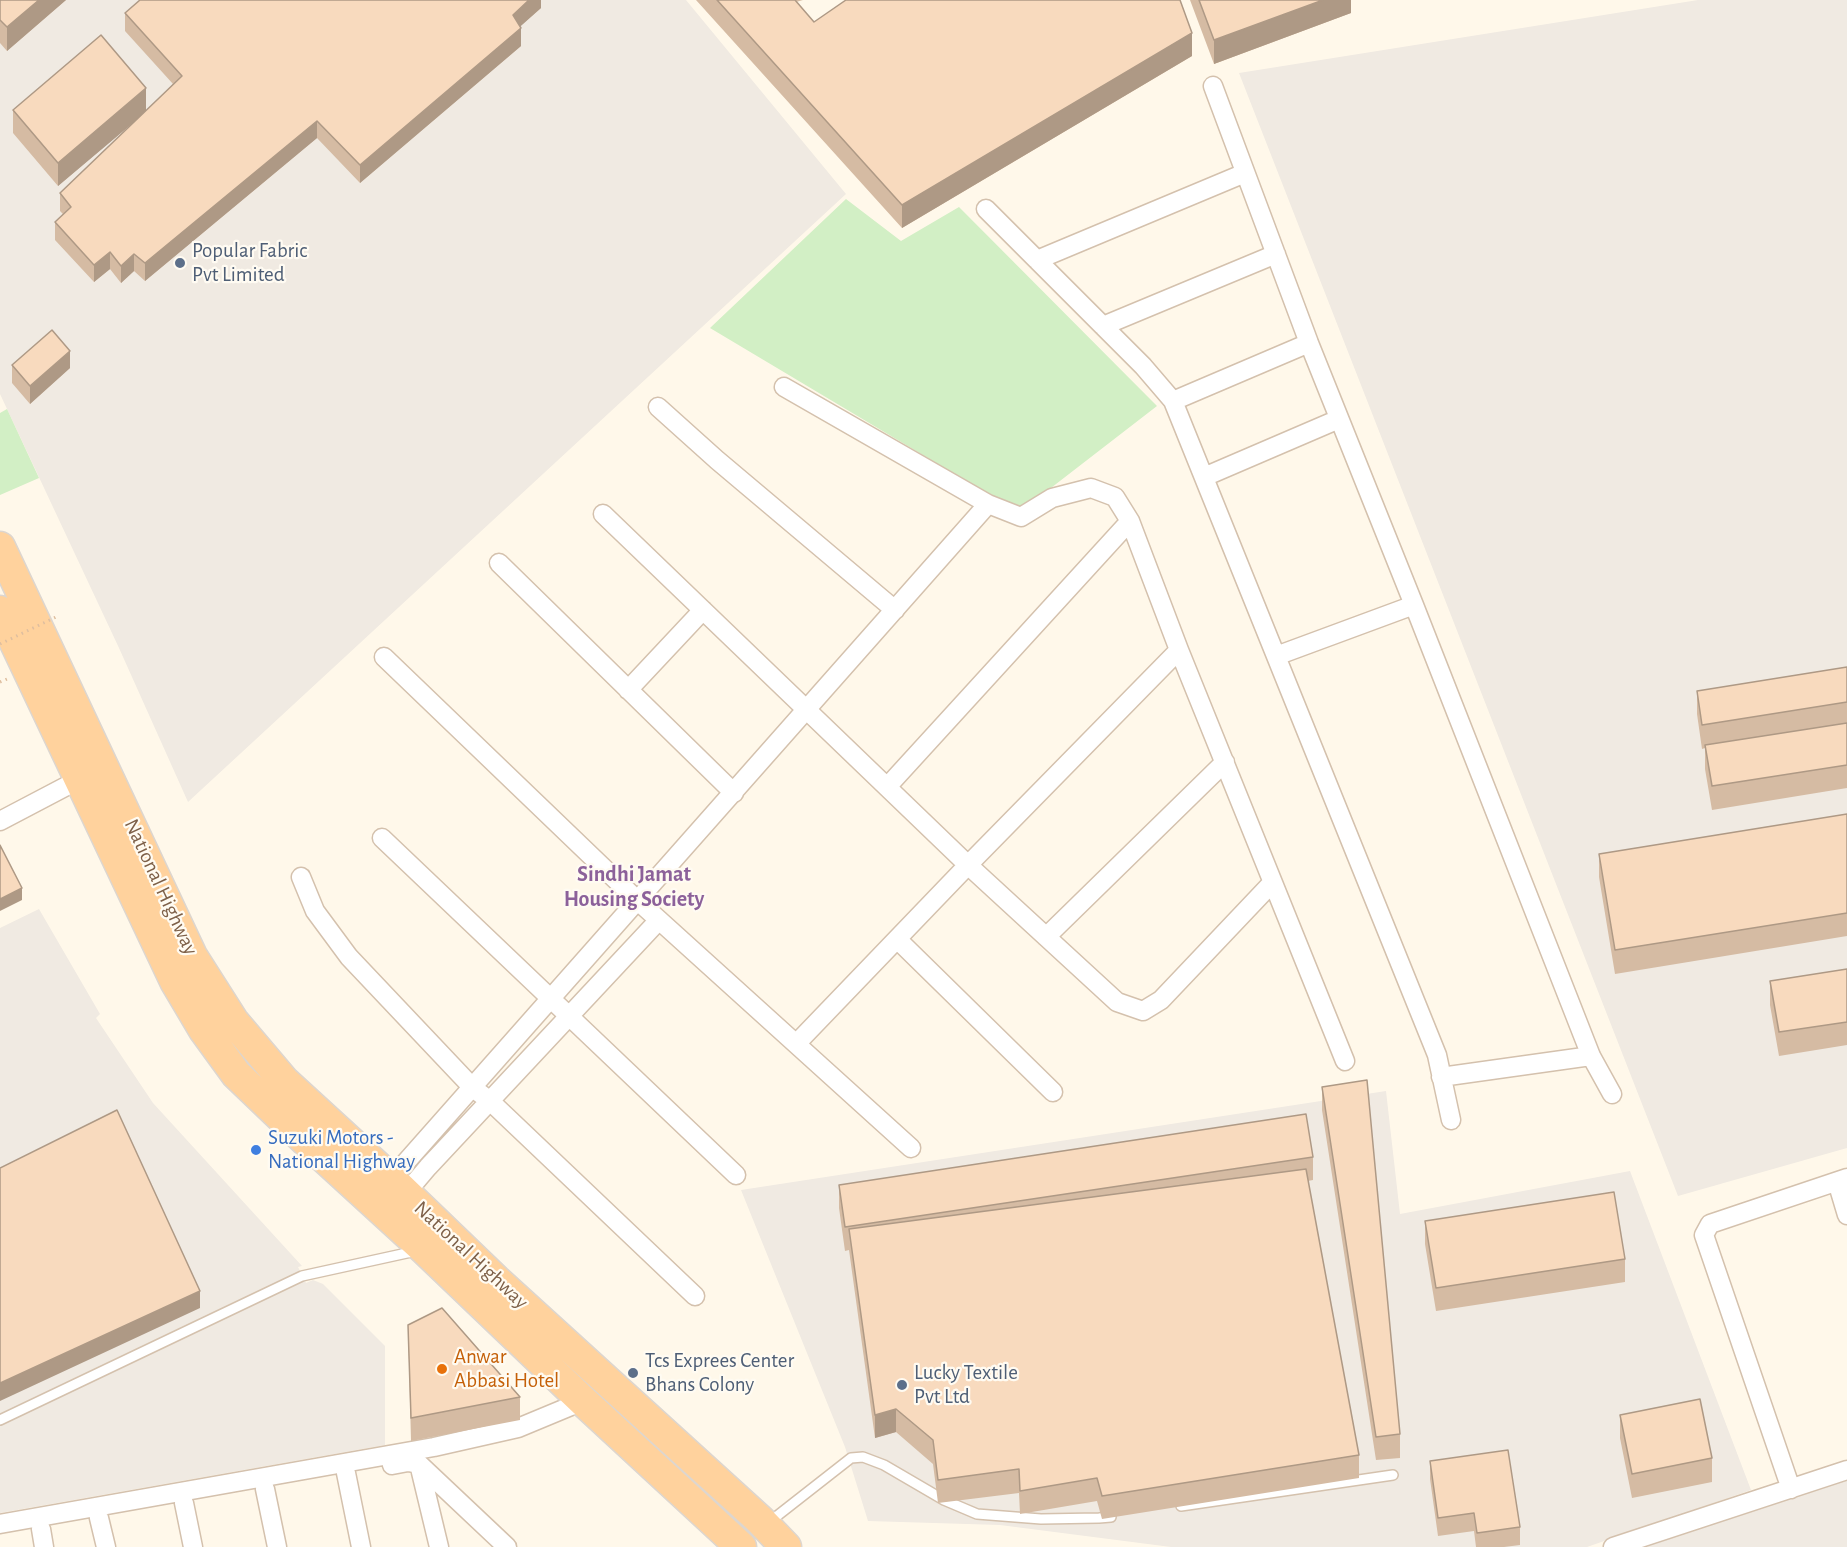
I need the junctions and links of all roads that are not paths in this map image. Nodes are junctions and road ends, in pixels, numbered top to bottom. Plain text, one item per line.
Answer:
1 (1213, 86) dead end
2 (1245, 173) junction
3 (986, 209) dead end
4 (1276, 254) junction
5 (1037, 260) junction
6 (1103, 326) junction
7 (1309, 343) junction
8 (784, 387) dead end
9 (1173, 400) junction
10 (658, 407) dead end
11 (1339, 419) junction
12 (1204, 477) junction
13 (988, 504) junction
14 (603, 514) dead end
15 (1131, 521) junction
16 (0, 547) edge
17 (499, 563) dead end
18 (1414, 605) junction
19 (703, 610) junction
20 (895, 610) junction
21 (0, 611) edge
22 (1179, 650) junction
23 (1276, 656) junction
24 (384, 657) dead end
25 (628, 690) junction
26 (807, 710) junction
27 (1225, 762) junction
28 (80, 779) junction
29 (887, 787) junction
30 (734, 793) junction
31 (0, 821) edge
32 (382, 838) dead end
33 (968, 865) junction
34 (301, 877) dead end
35 (1272, 883) junction
36 (638, 901) junction
37 (659, 920) junction
38 (1046, 937) junction
39 (897, 939) junction
40 (551, 999) junction
41 (570, 1017) junction
42 (796, 1044) junction
43 (1592, 1056) junction
44 (1345, 1061) dead end
45 (1442, 1077) junction
46 (472, 1088) junction
47 (1053, 1092) dead end
48 (1612, 1094) dead end
49 (490, 1101) junction
50 (1451, 1120) dead end
51 (911, 1148) dead end
52 (736, 1175) dead end
53 (1842, 1182) edge
54 (398, 1186) junction
55 (1847, 1215) edge
56 (424, 1249) junction
57 (695, 1296) dead end
58 (583, 1401) junction
59 (0, 1420) edge
60 (419, 1464) junction
61 (1847, 1470) edge
62 (346, 1473) junction
63 (1393, 1475) dead end
64 (265, 1489) junction
65 (1791, 1489) junction
66 (184, 1503) junction
67 (1170, 1508) dead end
68 (1123, 1515) dead end
69 (99, 1518) junction
70 (0, 1524) edge
71 (765, 1525) junction
72 (0, 1536) edge
73 (43, 1538) edge
74 (106, 1547) edge
75 (193, 1547) edge
76 (277, 1547) edge
77 (361, 1547) edge
78 (439, 1547) edge
79 (507, 1547) edge
80 (741, 1547) edge
81 (786, 1547) edge
82 (1613, 1547) edge

1 - 2 street
2 - 4 street
2 - 5 street
3 - 5 street
4 - 6 street
4 - 7 street
5 - 6 street
6 - 9 street
7 - 9 street
7 - 11 street
8 - 13 street
9 - 12 street
10 - 20 street
11 - 12 street
11 - 18 street
12 - 23 street
13 - 15 street
13 - 20 street
14 - 19 street
15 - 22 street
15 - 29 street
16 - 54 highway, National Highway
17 - 25 street
18 - 23 street
18 - 43 street
19 - 25 street
19 - 26 street
20 - 26 street
21 - 28 highway, National Highway
22 - 27 street
22 - 33 street
23 - 45 street
24 - 36 street
25 - 30 street
26 - 29 street
26 - 30 street
27 - 35 street
27 - 38 street
28 - 31 street
28 - 56 highway, National Highway
29 - 33 street
30 - 36 street
32 - 40 street
33 - 38 street
33 - 39 street
34 - 46 street
35 - 38 street
35 - 44 street
36 - 37 street
36 - 40 street
37 - 41 street
37 - 42 street
39 - 42 street
39 - 47 street
40 - 41 street
40 - 46 street
41 - 49 street
41 - 52 street
42 - 51 street
43 - 45 street
43 - 48 street
45 - 50 street
46 - 49 street
46 - 54 street
49 - 54 street
49 - 57 street
53 - 55 street
53 - 65 street
54 - 71 highway, National Highway
56 - 58 highway, National Highway
56 - 59 lane
58 - 70 street
58 - 80 highway, National Highway
60 - 62 street
60 - 78 street
60 - 79 street
61 - 65 street
62 - 64 street
62 - 77 street
63 - 67 lane
64 - 66 street
64 - 76 street
65 - 82 street
66 - 69 street
66 - 75 street
68 - 71 lane
69 - 73 street
69 - 74 street
71 - 81 highway, National Highway
72 - 73 street

